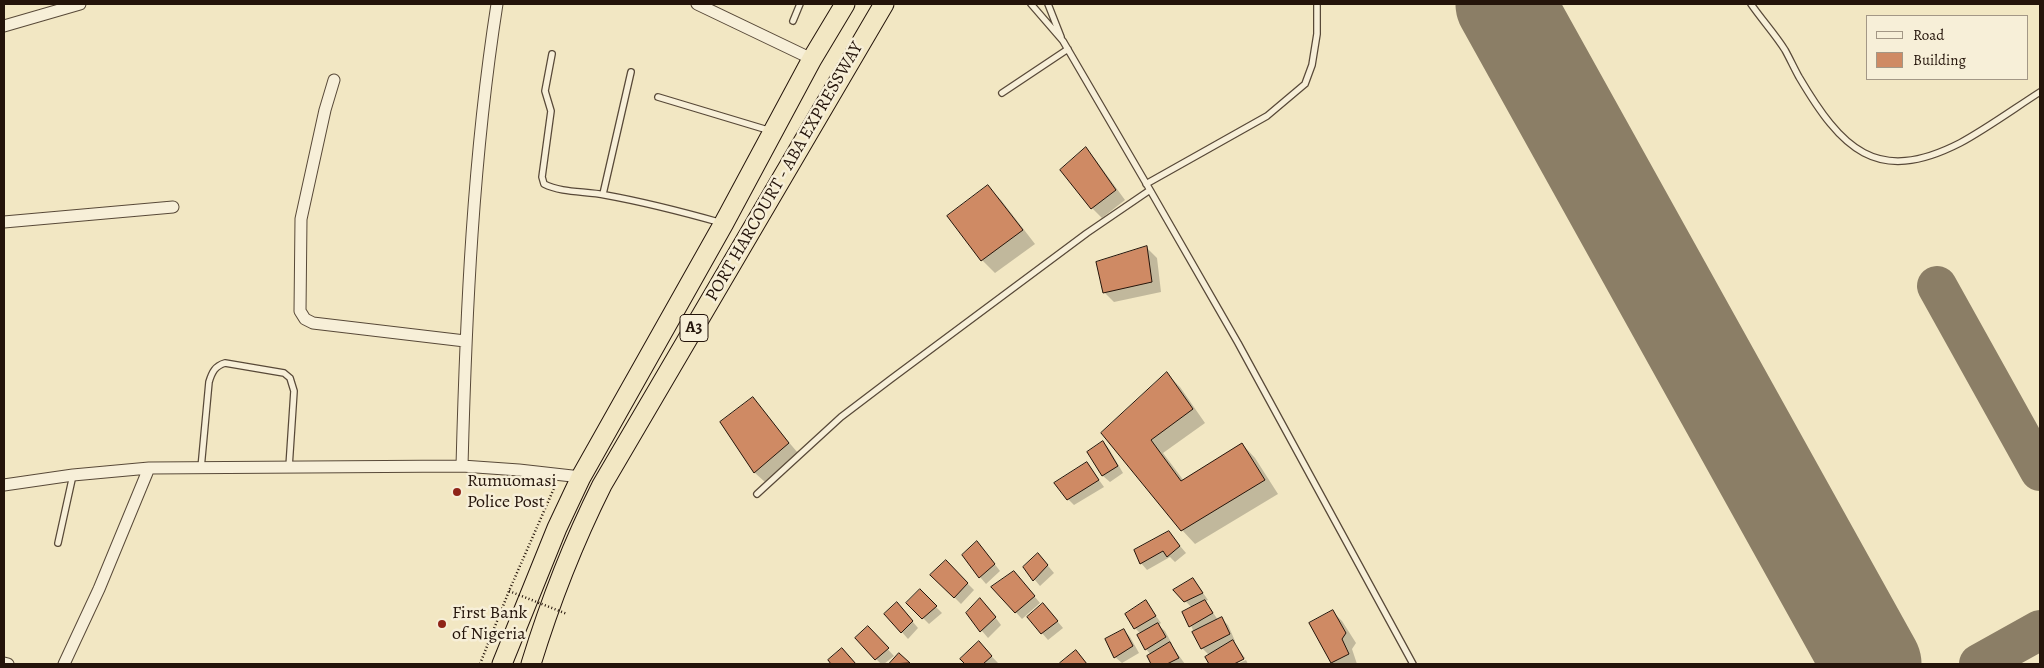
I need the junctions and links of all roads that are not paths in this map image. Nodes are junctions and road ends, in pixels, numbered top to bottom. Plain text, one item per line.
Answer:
1 (80, 4) edge
2 (497, 4) edge
3 (697, 4) edge
4 (800, 4) edge
5 (845, 4) edge
6 (884, 4) edge
7 (1031, 4) edge
8 (1048, 4) edge
9 (1317, 4) edge
10 (1751, 4) edge
11 (793, 21) dead end
12 (4, 26) edge
13 (1062, 41) junction
14 (1068, 49) junction
15 (552, 54) dead end
16 (812, 59) junction
17 (631, 72) dead end
18 (334, 80) dead end
19 (2040, 92) edge
20 (1002, 93) dead end
21 (658, 97) dead end
22 (773, 132) junction
23 (1146, 184) junction
24 (1150, 190) junction
25 (603, 194) junction
26 (173, 207) dead end
27 (4, 222) edge
28 (724, 223) junction
29 (465, 341) junction
30 (462, 466) junction
31 (288, 467) junction
32 (149, 468) junction
33 (201, 468) junction
34 (73, 475) junction
35 (581, 477) junction
36 (4, 485) edge
37 (757, 494) dead end
38 (58, 543) dead end
39 (4, 663) edge
40 (8, 664) edge
41 (64, 664) edge
42 (502, 664) edge
43 (531, 664) edge
44 (1413, 664) edge

1 - 12 street
2 - 29 street
3 - 16 street
4 - 11 lane
5 - 16 highway, PORT HARCOURT - ABA EXPRESSWAY / A3
6 - 43 highway, PORT HARCOURT - ABA EXPRESSWAY / A3
7 - 13 lane
8 - 13 lane
9 - 23 lane
10 - 19 lane
13 - 14 lane
14 - 20 lane
14 - 23 lane
15 - 25 lane
16 - 22 highway, PORT HARCOURT - ABA EXPRESSWAY / A3
17 - 25 lane
18 - 29 street
21 - 22 lane
22 - 28 highway, PORT HARCOURT - ABA EXPRESSWAY / A3
23 - 24 lane
24 - 37 lane
24 - 44 lane
25 - 28 lane
26 - 27 street
28 - 35 highway, PORT HARCOURT - ABA EXPRESSWAY / A3
29 - 30 street
30 - 31 street
30 - 35 street
31 - 33 street
31 - 33 lane
32 - 33 street
32 - 34 street
32 - 41 street
34 - 36 street
34 - 38 lane
35 - 42 highway, PORT HARCOURT - ABA EXPRESSWAY / A3
39 - 40 street

